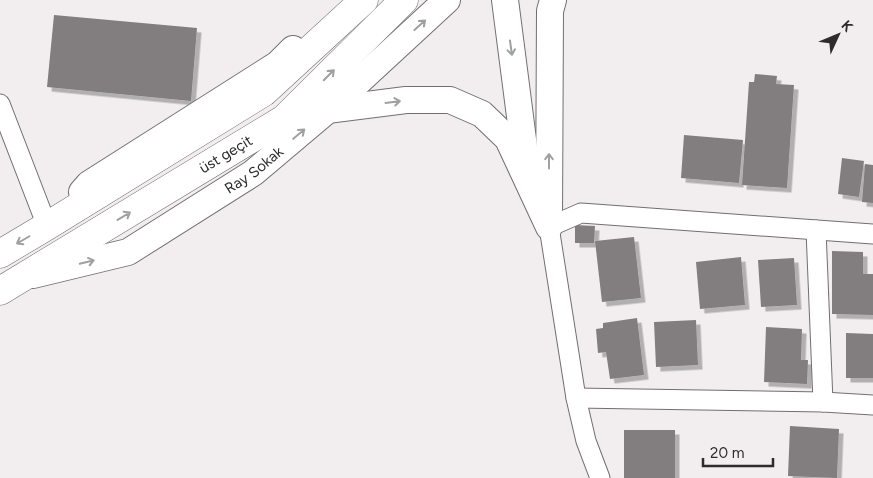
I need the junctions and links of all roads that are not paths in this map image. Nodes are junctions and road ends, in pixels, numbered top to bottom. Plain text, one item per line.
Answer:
1 (344, 0) edge
2 (364, 0) edge
3 (404, 0) edge
4 (447, 0) edge
5 (505, 0) edge
6 (553, 0) edge
7 (0, 104) edge
8 (327, 110) junction
9 (529, 183) junction
10 (47, 226) junction
11 (549, 227) junction
12 (816, 230) junction
13 (873, 234) edge
14 (0, 254) edge
15 (23, 277) junction
16 (0, 291) edge
17 (576, 398) junction
18 (823, 402) junction
19 (873, 405) edge
20 (600, 478) edge

1 - 10 street
2 - 10 highway
15 -> 3 highway, üst geçit
8 -> 4 street, Ray Sokak
5 -> 9 street
11 -> 6 street
7 - 10 street
8 -> 9 street
15 -> 8 street, Ray Sokak
9 - 11 street
10 -> 14 highway
11 - 12 street
11 - 17 street
12 - 13 street
12 - 18 street
15 - 16 highway, üst geçit
17 - 18 street
17 - 20 street
18 - 19 street

